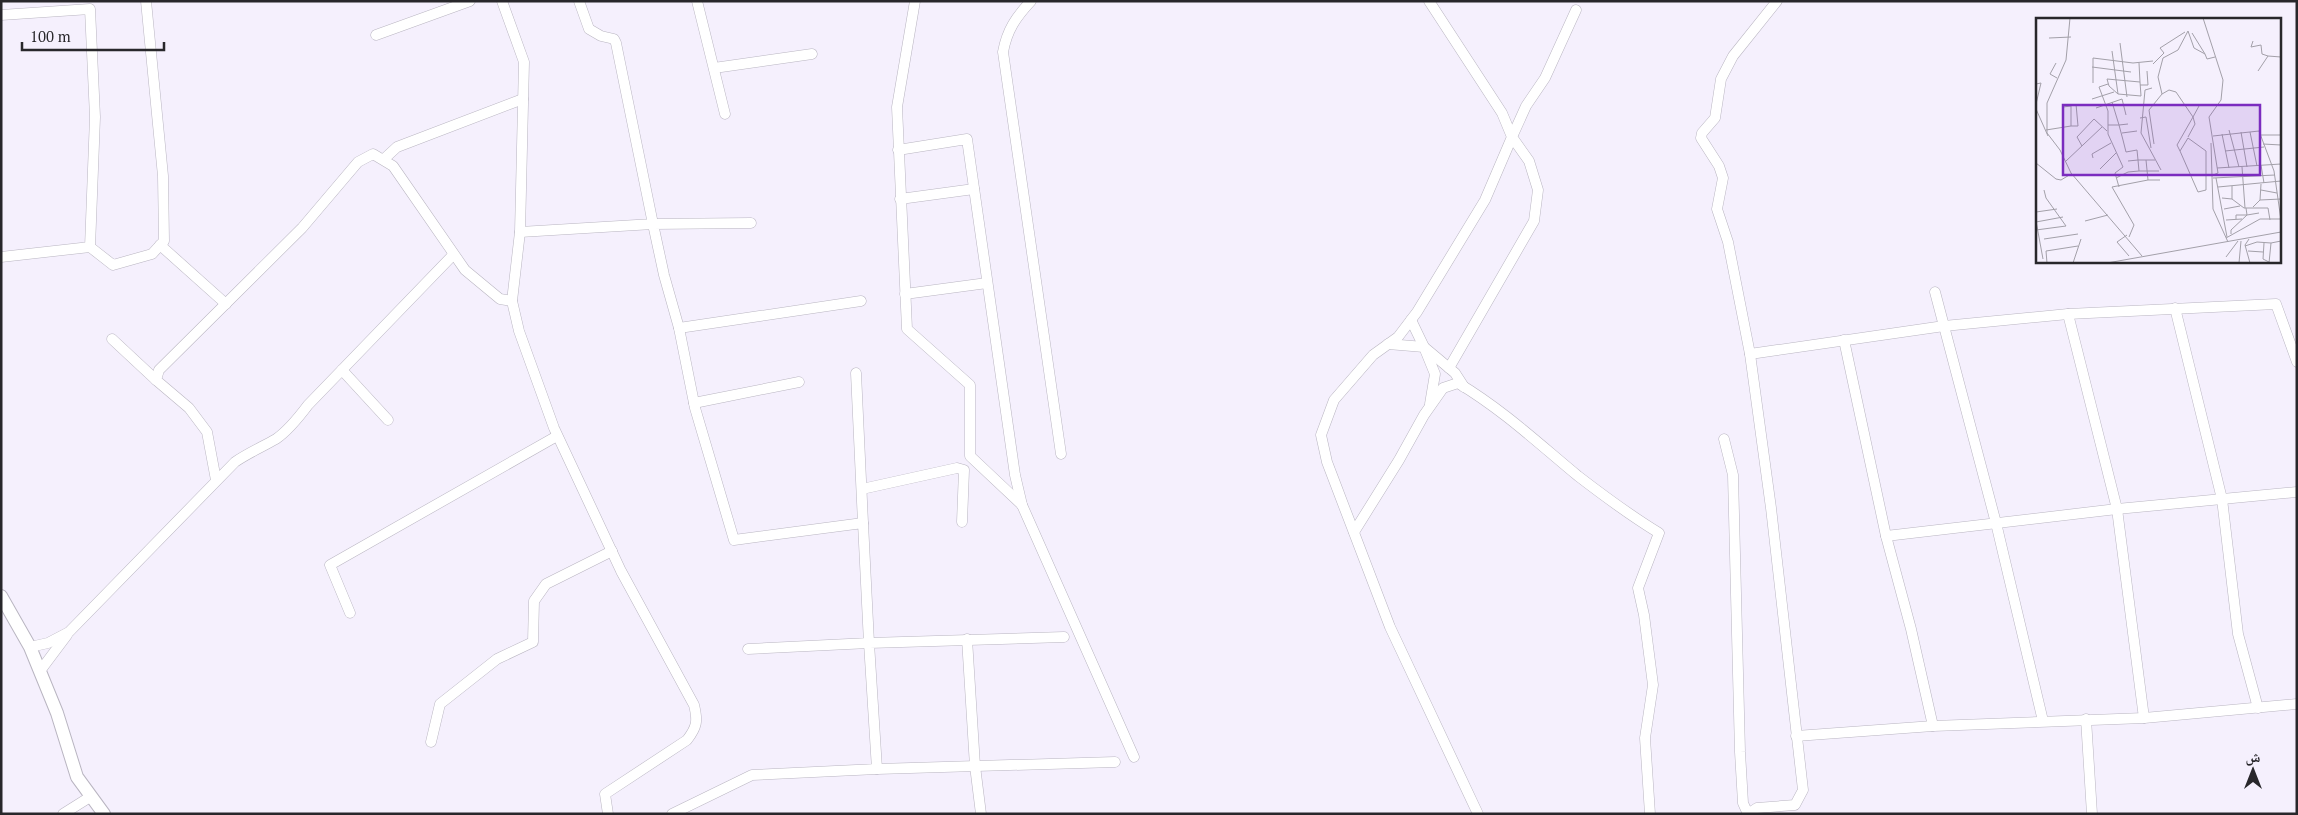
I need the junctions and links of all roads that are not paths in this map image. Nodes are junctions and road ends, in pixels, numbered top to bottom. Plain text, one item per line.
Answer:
1 (146, 1) edge
2 (470, 1) edge
3 (502, 1) edge
4 (579, 1) edge
5 (697, 1) edge
6 (915, 1) edge
7 (1032, 1) edge
8 (1429, 1) edge
9 (1778, 1) edge
10 (1576, 10) dead end
11 (1, 16) edge
12 (376, 35) dead end
13 (812, 54) dead end
14 (714, 68) junction
15 (524, 99) junction
16 (725, 114) dead end
17 (1512, 137) junction
18 (898, 150) junction
19 (384, 159) junction
20 (974, 189) junction
21 (900, 199) junction
22 (751, 223) dead end
23 (653, 224) junction
24 (520, 232) junction
25 (160, 245) junction
26 (90, 247) junction
27 (453, 255) junction
28 (1, 257) edge
29 (988, 283) junction
30 (1935, 292) dead end
31 (905, 294) junction
32 (512, 301) junction
33 (861, 301) dead end
34 (226, 304) junction
35 (2174, 308) junction
36 (2068, 314) junction
37 (1410, 320) junction
38 (1944, 326) junction
39 (679, 328) junction
40 (112, 339) dead end
41 (1844, 340) junction
42 (2293, 343) edge
43 (1388, 344) junction
44 (1424, 347) junction
45 (1750, 354) junction
46 (2297, 362) edge
47 (1449, 368) junction
48 (342, 370) junction
49 (856, 373) dead end
50 (156, 380) junction
51 (799, 382) dead end
52 (1464, 387) junction
53 (694, 403) junction
54 (1430, 407) junction
55 (388, 420) dead end
56 (557, 436) junction
57 (1724, 439) dead end
58 (1061, 454) dead end
59 (216, 480) junction
60 (862, 489) junction
61 (2297, 492) edge
62 (2222, 499) junction
63 (1022, 505) junction
64 (2117, 509) junction
65 (962, 522) dead end
66 (863, 523) junction
67 (1996, 523) junction
68 (1354, 532) junction
69 (1886, 536) junction
70 (612, 551) junction
71 (1, 596) edge
72 (350, 614) dead end
73 (69, 632) junction
74 (1064, 637) dead end
75 (967, 639) junction
76 (869, 643) junction
77 (30, 647) junction
78 (748, 650) dead end
79 (40, 671) junction
80 (2297, 704) edge
81 (2258, 708) junction
82 (2144, 718) junction
83 (2086, 719) junction
84 (2043, 722) junction
85 (1933, 726) junction
86 (1796, 736) junction
87 (430, 742) dead end
88 (1134, 757) dead end
89 (1115, 762) dead end
90 (975, 766) junction
91 (877, 769) junction
92 (90, 797) junction
93 (64, 814) edge
94 (104, 814) edge
95 (608, 814) edge
96 (672, 814) edge
97 (981, 814) edge
98 (1478, 814) edge
99 (1650, 814) edge
100 (2092, 814) edge

1 - 25 street
2 - 12 street
3 - 15 street
4 - 23 street
5 - 14 street
6 - 18 street
7 - 58 street
8 - 17 street
9 - 45 street
10 - 17 street
11 - 26 street
13 - 14 street
14 - 16 street
15 - 19 street
15 - 24 street
17 - 37 street
17 - 47 street
18 - 20 street
18 - 21 street
19 - 27 street
19 - 34 street
20 - 21 street
20 - 29 street
21 - 31 street
22 - 23 street
23 - 24 street
23 - 39 street
24 - 32 street
25 - 26 street
25 - 34 street
26 - 28 street
27 - 32 street
27 - 48 street
29 - 31 street
29 - 63 street
30 - 38 street
31 - 63 street
32 - 56 street
33 - 39 street
34 - 50 street
35 - 36 street
35 - 42 street
35 - 62 street
36 - 38 street
36 - 64 street
37 - 43 street
37 - 44 street
38 - 41 street
38 - 67 street
39 - 53 street
40 - 50 street
41 - 45 street
41 - 69 street
42 - 46 street
43 - 44 street
43 - 68 street
44 - 47 street
44 - 54 street
45 - 86 street
47 - 52 street
48 - 55 street
48 - 59 street
49 - 60 street
50 - 59 street
51 - 53 street
52 - 54 street
52 - 99 street
53 - 66 street
54 - 68 street
56 - 70 street
56 - 72 street
57 - 86 street
59 - 73 street
60 - 65 street
60 - 66 street
61 - 62 street
62 - 64 street
62 - 81 street
63 - 88 street
64 - 67 street
64 - 82 street
66 - 76 street
67 - 69 street
67 - 84 street
68 - 98 street
69 - 85 street
70 - 87 street
70 - 95 street
71 - 77 street
73 - 77 street
73 - 79 street
74 - 75 street
75 - 76 street
75 - 90 street
76 - 78 street
76 - 91 street
77 - 79 street
79 - 92 street
80 - 81 street
81 - 82 street
82 - 83 street
83 - 84 street
83 - 100 street
84 - 85 street
85 - 86 street
89 - 90 street
90 - 91 street
90 - 97 street
91 - 96 street
92 - 93 street
92 - 94 street

